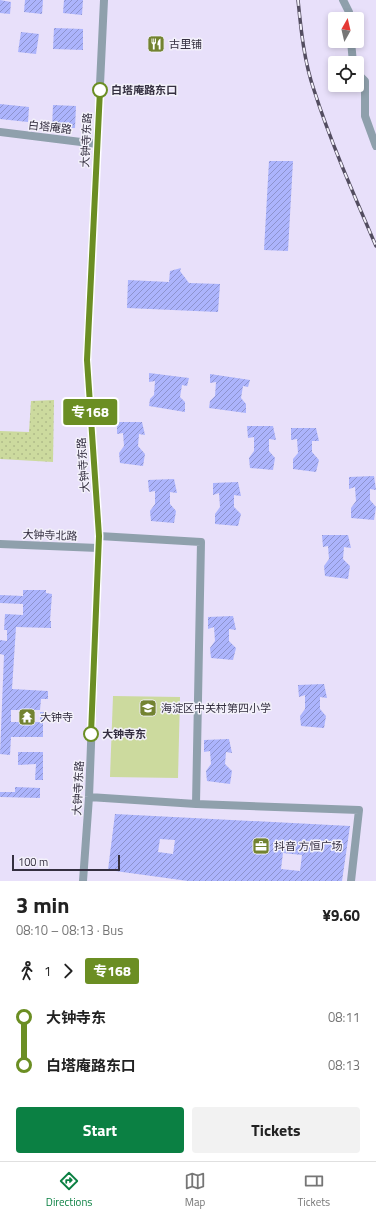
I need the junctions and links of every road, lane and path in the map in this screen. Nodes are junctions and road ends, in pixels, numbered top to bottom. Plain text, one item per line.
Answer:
1 (104, 0) edge
2 (343, 0) edge
3 (348, 12) edge
4 (364, 79) edge
5 (0, 132) edge
6 (97, 144) junction
7 (376, 146) edge
8 (99, 536) junction
9 (0, 544) edge
10 (98, 548) junction
11 (89, 797) junction
12 (196, 804) junction
13 (83, 881) edge
14 (351, 881) edge

1 - 6 street, 大钟寺东路
2 - 3 street
4 - 7 street
5 - 6 street, 白塔庵路
6 - 8 street, 大钟寺东路
8 - 10 street, 大钟寺东路
8 - 12 street
9 - 10 street, 大钟寺北路
10 - 11 street, 大钟寺东路
11 - 12 street
11 - 13 street, 大钟寺东路
12 - 14 street

